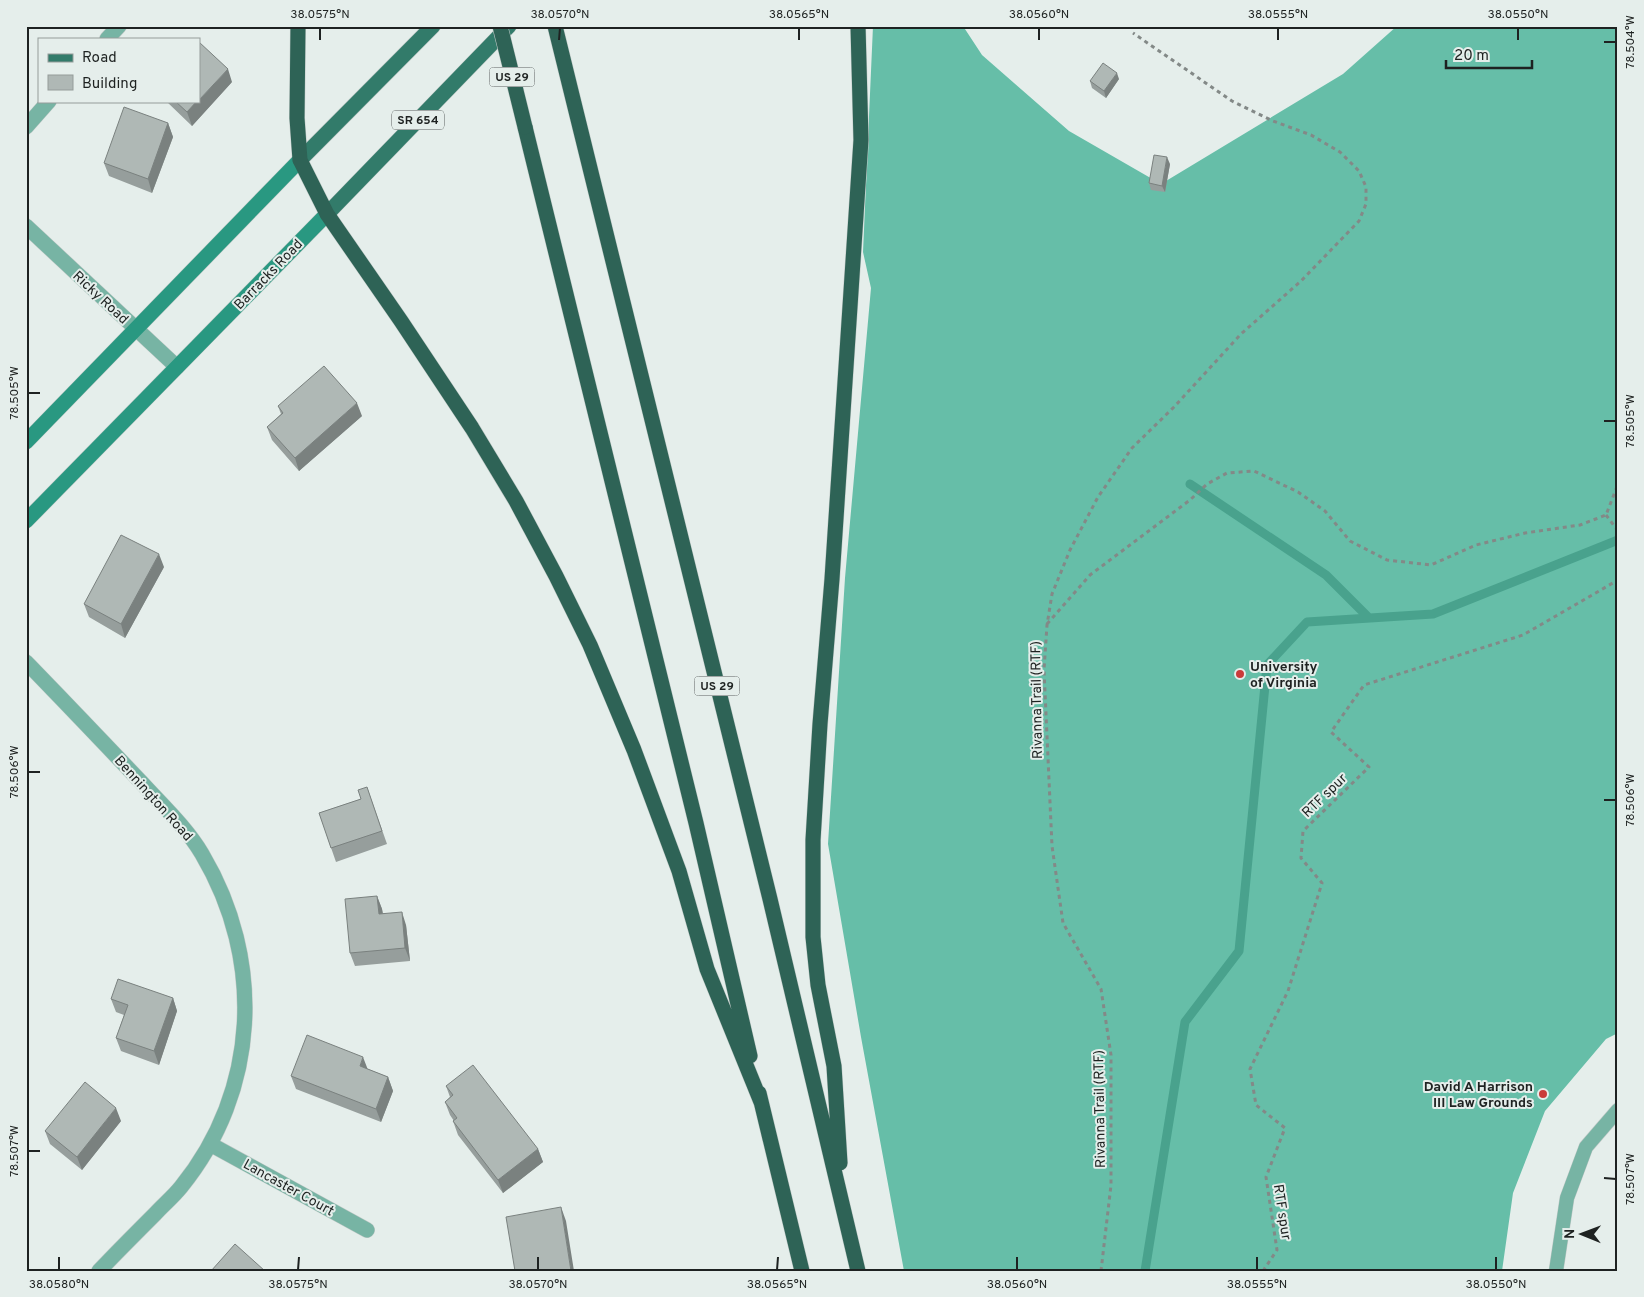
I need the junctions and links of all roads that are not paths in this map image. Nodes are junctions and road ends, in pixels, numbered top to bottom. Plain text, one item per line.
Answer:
1 (119, 26) edge
2 (298, 26) edge
3 (433, 26) edge
4 (500, 26) edge
5 (509, 26) edge
6 (555, 26) edge
7 (858, 26) edge
8 (109, 38) edge
9 (48, 102) edge
10 (26, 126) edge
11 (300, 160) junction
12 (327, 214) junction
13 (26, 226) edge
14 (136, 329) junction
15 (177, 367) junction
16 (26, 442) edge
17 (26, 521) edge
18 (26, 662) edge
19 (761, 1102) junction
20 (1618, 1110) edge
21 (210, 1144) junction
22 (842, 1204) junction
23 (367, 1230) dead end
24 (99, 1271) edge
25 (802, 1271) edge
26 (858, 1271) edge
27 (1556, 1271) edge

1 - 8 street
2 - 11 highway
3 - 11 main road
4 - 19 highway, US 29, bridge
5 - 12 main road, Barracks Road / SR 654
6 - 22 highway, US 29
7 - 22 highway
9 - 10 street
11 - 12 highway
11 - 14 main road
12 - 15 main road, Barracks Road / SR 654
12 - 19 highway
13 - 14 street, Ricky Road
14 - 15 street, Ricky Road
14 - 16 main road
15 - 17 main road, Barracks Road / SR 654
18 - 21 street, Bennington Road
19 - 25 highway, US 29
20 - 27 lane
21 - 23 street, Lancaster Court
21 - 24 street, Bennington Road
22 - 26 highway, US 29

